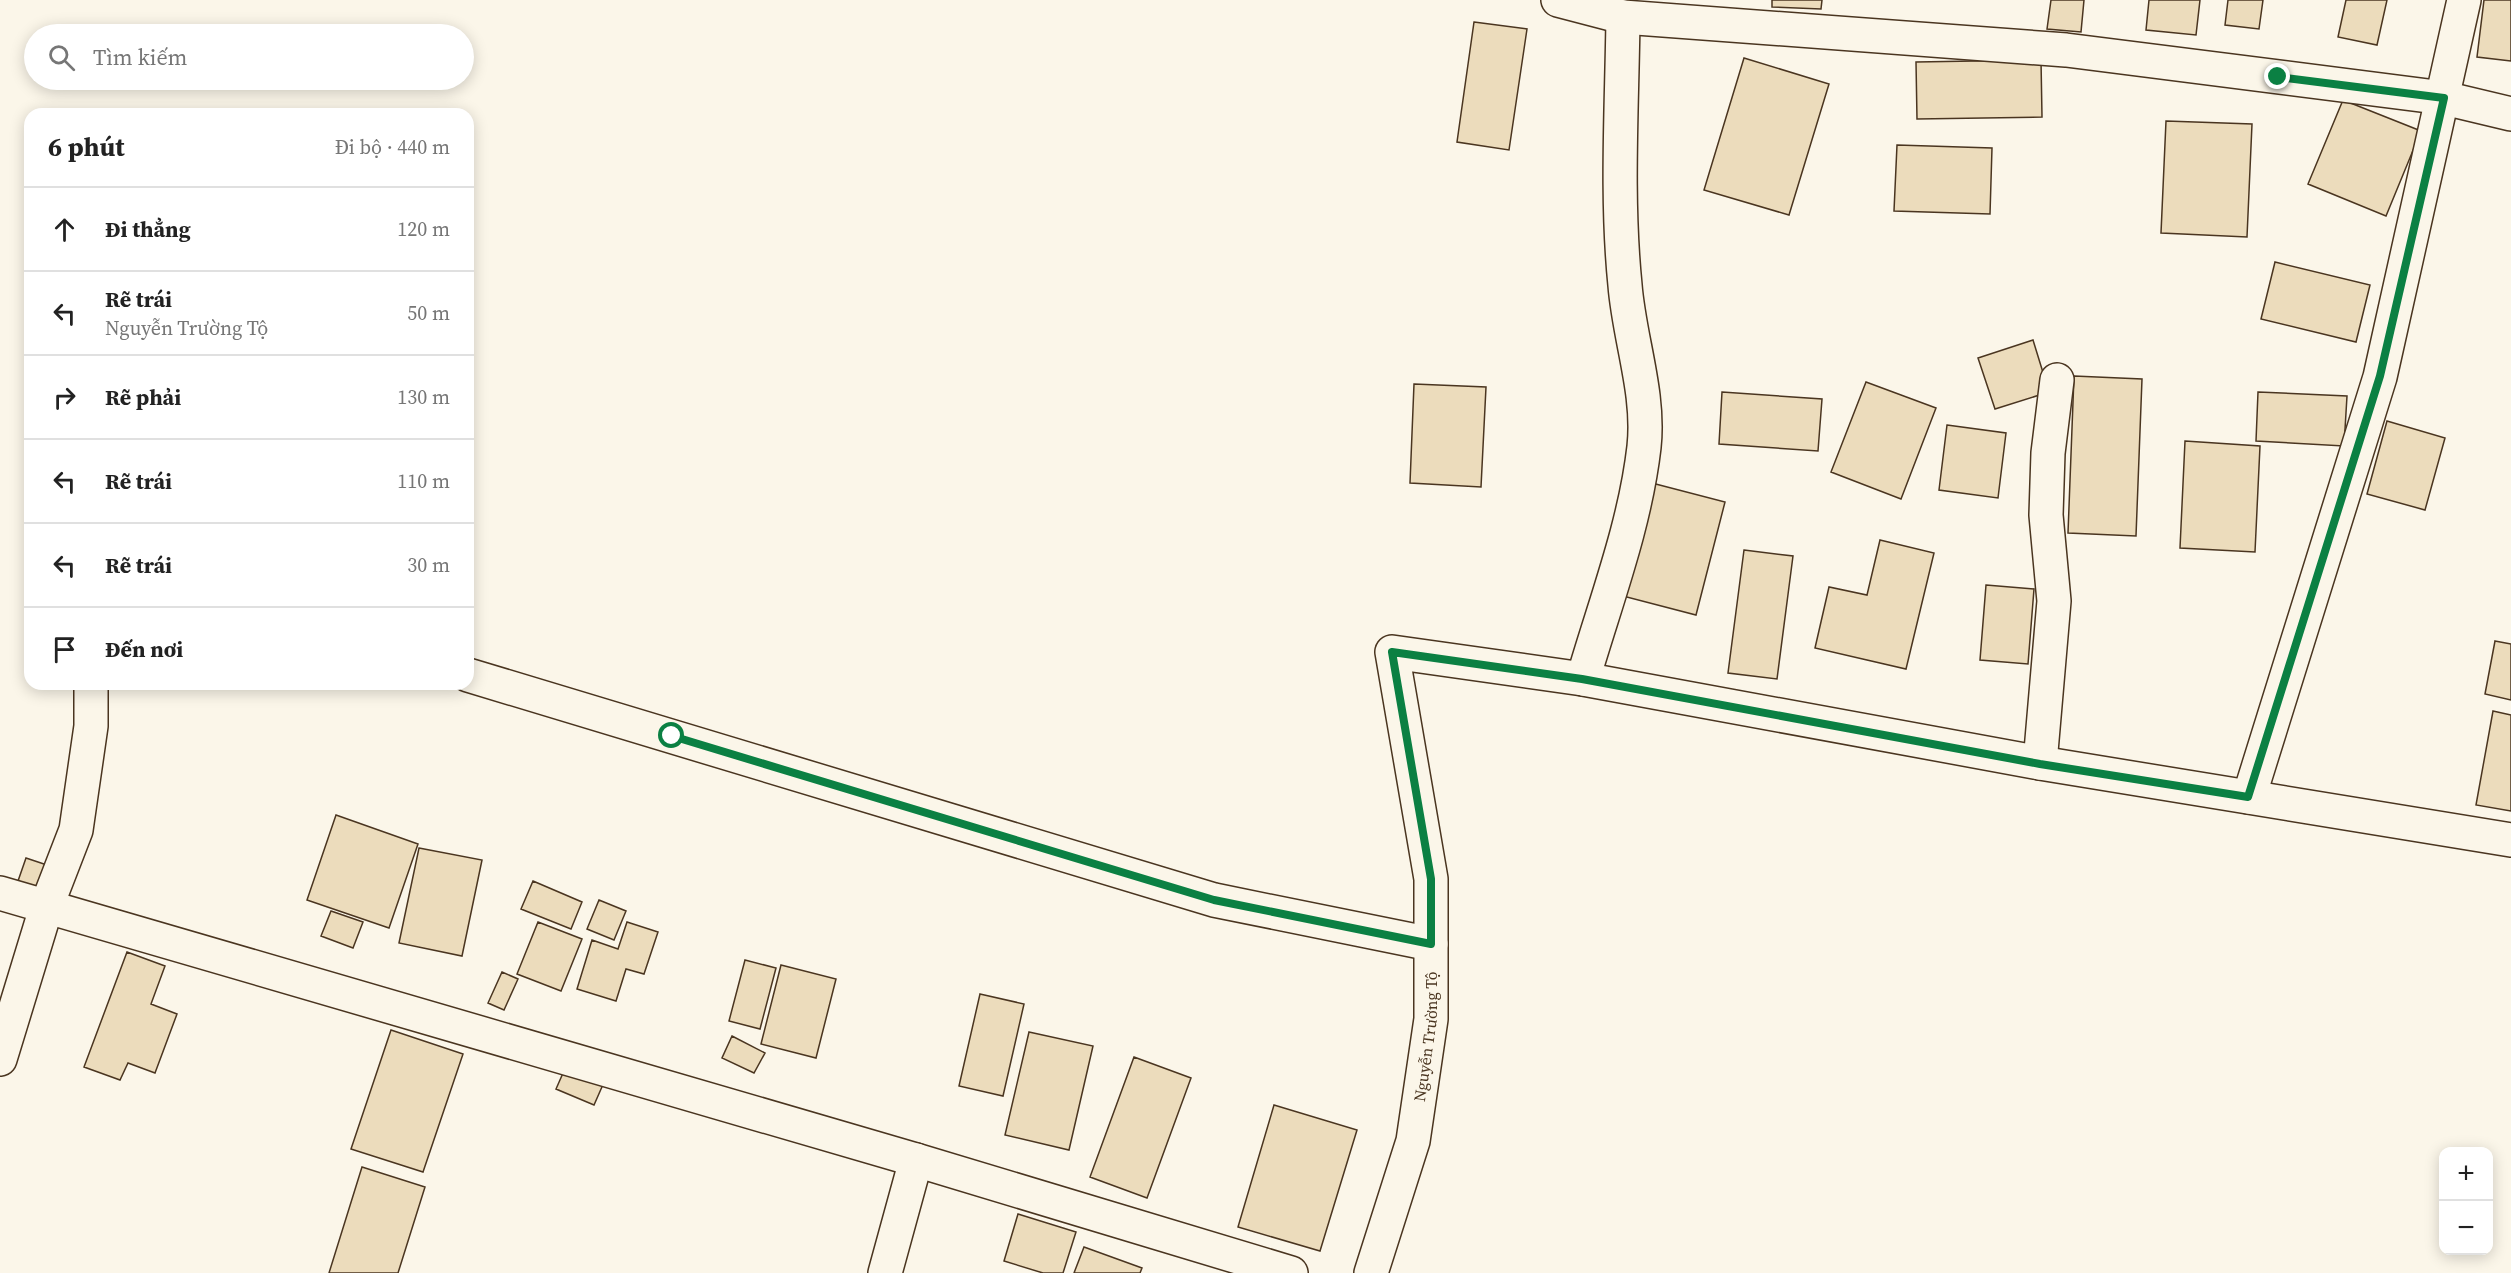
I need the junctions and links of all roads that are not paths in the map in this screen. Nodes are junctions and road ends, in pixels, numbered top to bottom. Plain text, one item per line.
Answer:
1 (1558, 0) edge
2 (2464, 0) edge
3 (1623, 17) junction
4 (2444, 98) junction
5 (2511, 114) edge
6 (2057, 380) dead end
7 (474, 677) edge
8 (1582, 679) junction
9 (91, 690) edge
10 (2040, 764) junction
11 (2248, 797) junction
12 (2511, 840) edge
13 (0, 893) edge
14 (47, 904) junction
15 (1431, 944) junction
16 (0, 1059) edge
17 (916, 1160) junction
18 (885, 1273) edge
19 (1291, 1273) edge
20 (1371, 1273) edge

1 - 3 street
2 - 4 street
3 - 4 street
3 - 8 street
4 - 5 street
4 - 11 street
6 - 10 street
7 - 15 street
8 - 10 street
8 - 15 street, Nguyễn Trường Tộ
9 - 14 street
10 - 11 street
11 - 12 street
13 - 14 street
14 - 16 street
14 - 17 street
15 - 20 street, Nguyễn Trường Tộ
17 - 18 street
17 - 19 street

